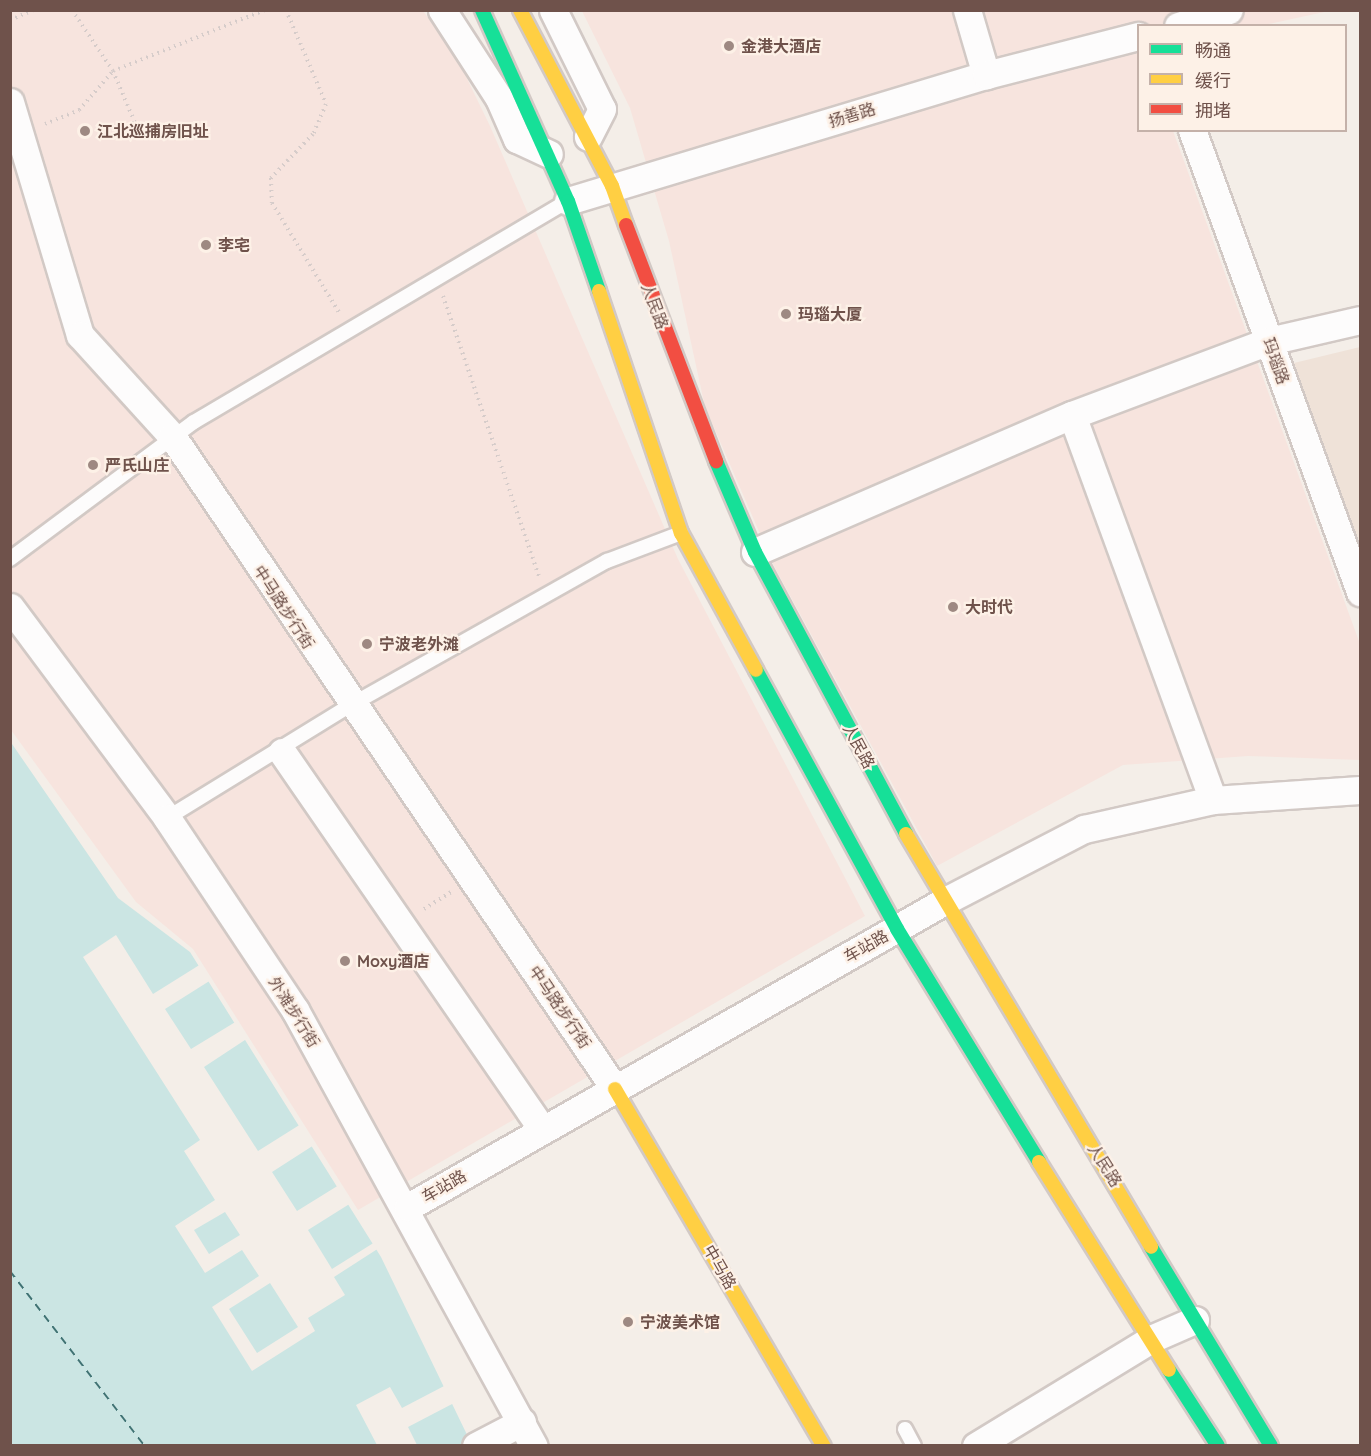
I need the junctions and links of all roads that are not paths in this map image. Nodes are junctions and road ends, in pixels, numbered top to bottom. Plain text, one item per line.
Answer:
1 (442, 10) edge
2 (482, 10) edge
3 (520, 10) edge
4 (553, 10) edge
5 (967, 10) edge
6 (1229, 10) edge
7 (1184, 24) edge
8 (1137, 36) edge
9 (986, 75) junction
10 (10, 102) edge
11 (1193, 132) edge
12 (588, 137) junction
13 (549, 154) junction
14 (612, 186) junction
15 (568, 201) junction
16 (1360, 320) edge
17 (1269, 340) junction
18 (1072, 415) junction
19 (172, 436) junction
20 (681, 533) junction
21 (755, 552) junction
22 (10, 559) edge
23 (1360, 592) edge
24 (10, 607) edge
25 (351, 705) junction
26 (282, 752) junction
27 (1360, 790) edge
28 (1213, 800) junction
29 (167, 818) junction
30 (942, 902) junction
31 (897, 929) junction
32 (615, 1089) junction
33 (543, 1130) junction
34 (408, 1207) junction
35 (1196, 1320) junction
36 (1151, 1339) junction
37 (522, 1422) junction
38 (905, 1430) dead end
39 (476, 1446) edge
40 (534, 1446) edge
41 (824, 1446) edge
42 (914, 1446) edge
43 (976, 1446) edge
44 (1218, 1446) edge
45 (1271, 1446) edge

1 - 13 street
2 - 13 main road
3 - 12 main road, 人民路
4 - 12 street
5 - 9 street
6 - 7 street
8 - 9 street, 扬善路
9 - 14 street, 扬善路
10 - 19 street, 中马路步行街
11 - 17 street, 玛瑙路
12 - 14 main road, 人民路
13 - 15 main road
14 - 15 street, 扬善路
14 - 21 main road, 人民路
15 - 19 lane
15 - 20 main road
16 - 17 street
17 - 18 street
17 - 23 street, 玛瑙路
18 - 21 street
18 - 28 street
19 - 22 lane
19 - 25 street, 中马路步行街
20 - 25 lane
20 - 31 main road
21 - 30 main road, 人民路
24 - 29 street, 外滩步行街
25 - 26 lane
25 - 32 street, 中马路步行街
26 - 29 lane
26 - 33 street
27 - 28 street, 车站路
28 - 30 street, 车站路
29 - 34 street, 外滩步行街
30 - 31 street, 车站路
30 - 35 main road, 人民路
31 - 32 street, 车站路
31 - 36 main road
32 - 33 street, 车站路
32 - 41 main road, 中马路
33 - 34 street, 车站路
34 - 37 street, 外滩步行街
35 - 36 street
35 - 45 main road, 人民路
36 - 43 street
36 - 44 main road
37 - 39 street
37 - 40 street, 外滩步行街
38 - 42 lane

